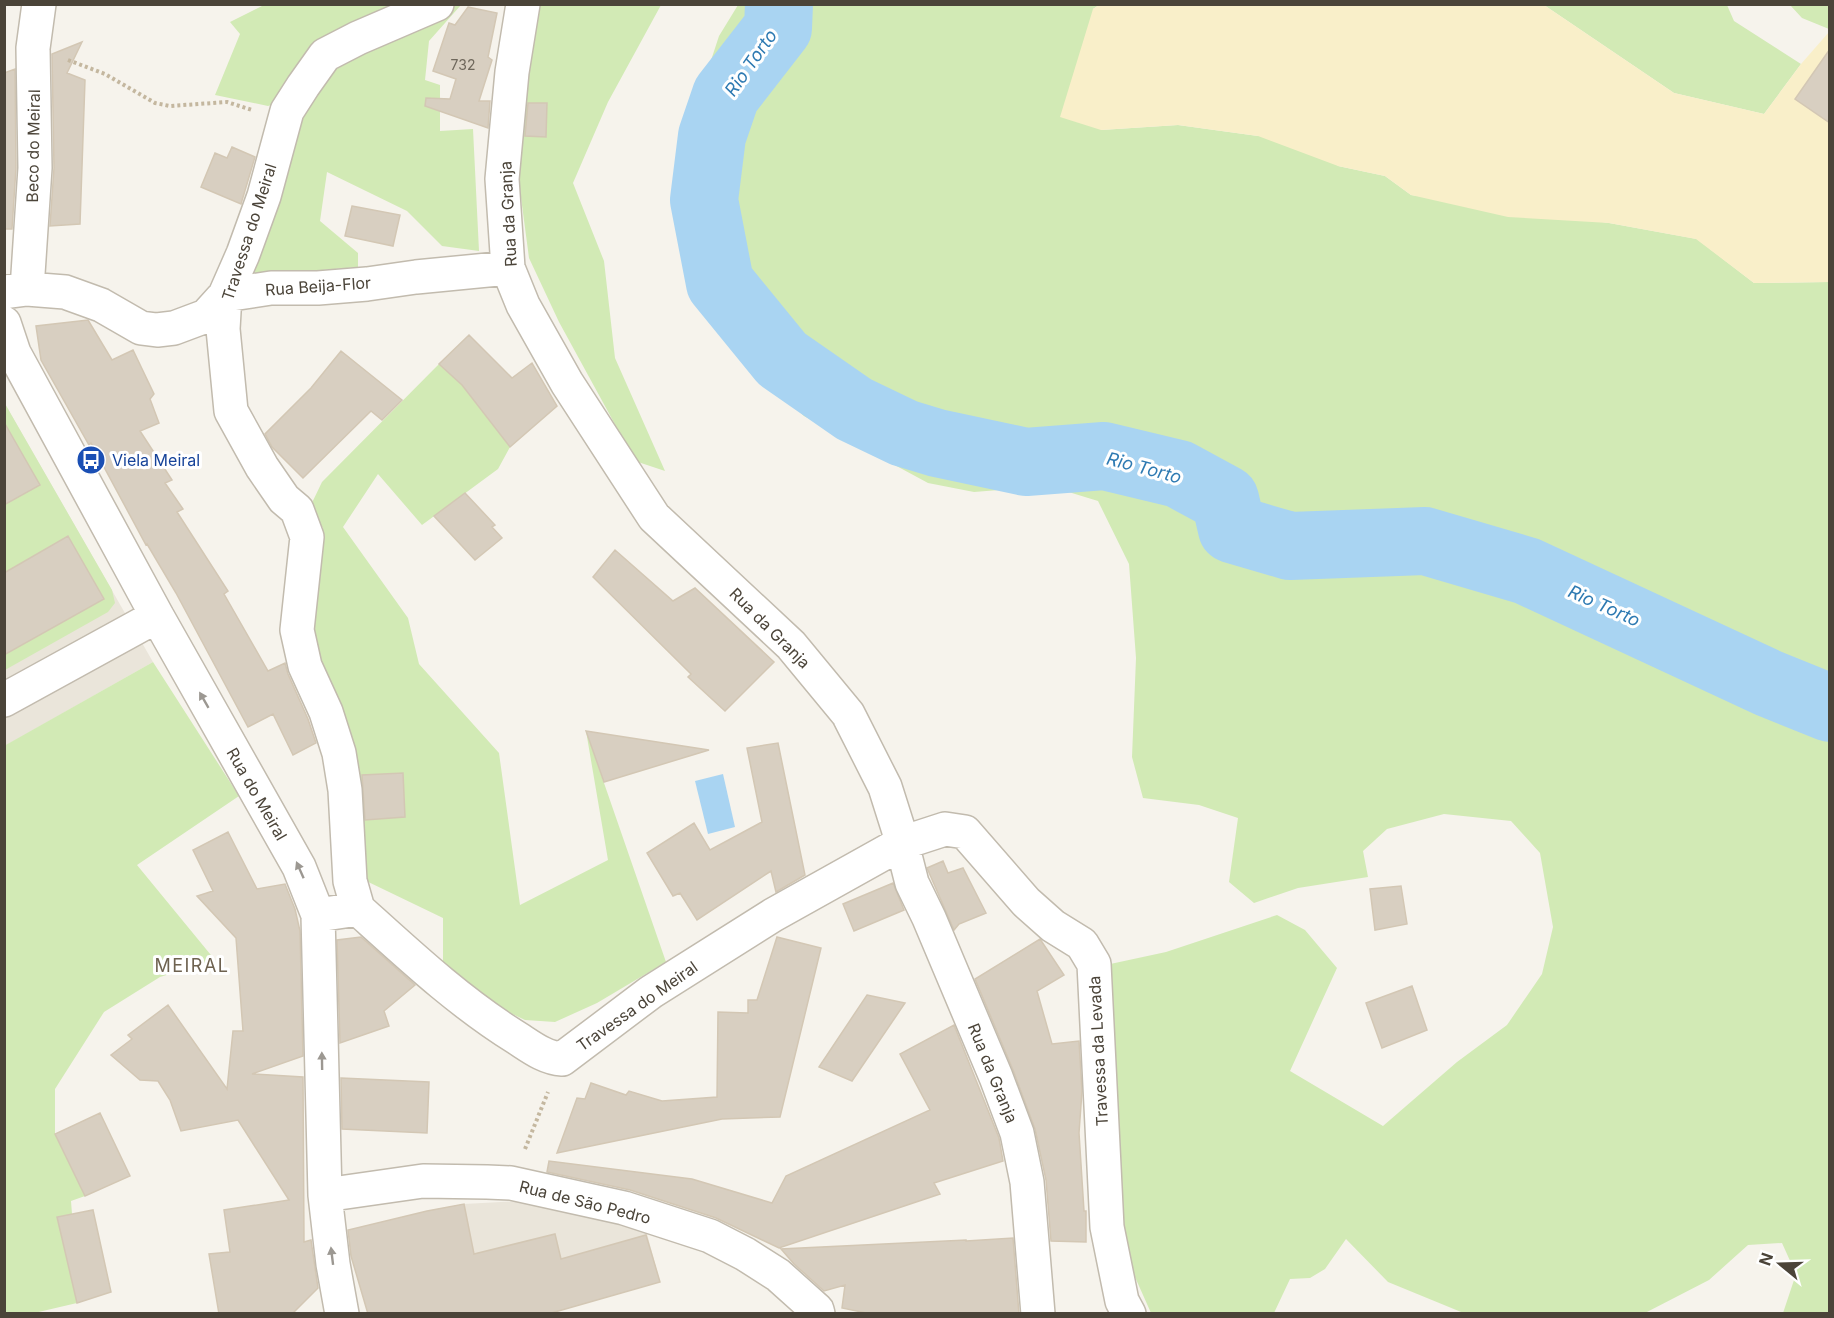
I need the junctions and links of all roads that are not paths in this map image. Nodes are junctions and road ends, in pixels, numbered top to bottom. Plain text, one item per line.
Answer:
1 (39, 4) edge
2 (437, 4) edge
3 (523, 4) edge
4 (508, 268) junction
5 (16, 290) edge
6 (225, 295) junction
7 (4, 323) edge
8 (157, 616) junction
9 (4, 700) edge
10 (902, 843) junction
11 (358, 909) junction
12 (318, 915) junction
13 (325, 1195) junction
14 (342, 1314) edge
15 (818, 1314) edge
16 (1038, 1314) edge
17 (1129, 1314) edge

1 - 5 street, Beco do Meiral
2 - 6 street, Travessa do Meiral
3 - 4 street, Rua da Granja
4 - 6 street, Rua Beija-Flor
4 - 10 street, Rua da Granja
5 - 6 street
6 - 11 street, Travessa do Meiral
7 - 8 street, Rua do Meiral
8 - 9 street
12 -> 8 street, Rua do Meiral
10 - 11 street, Travessa do Meiral
10 - 16 street, Rua da Granja
10 - 17 street, Travessa da Levada
11 - 12 street
13 -> 12 street, Rua do Meiral
14 -> 13 street, Rua do Meiral
13 - 15 street, Rua de São Pedro

